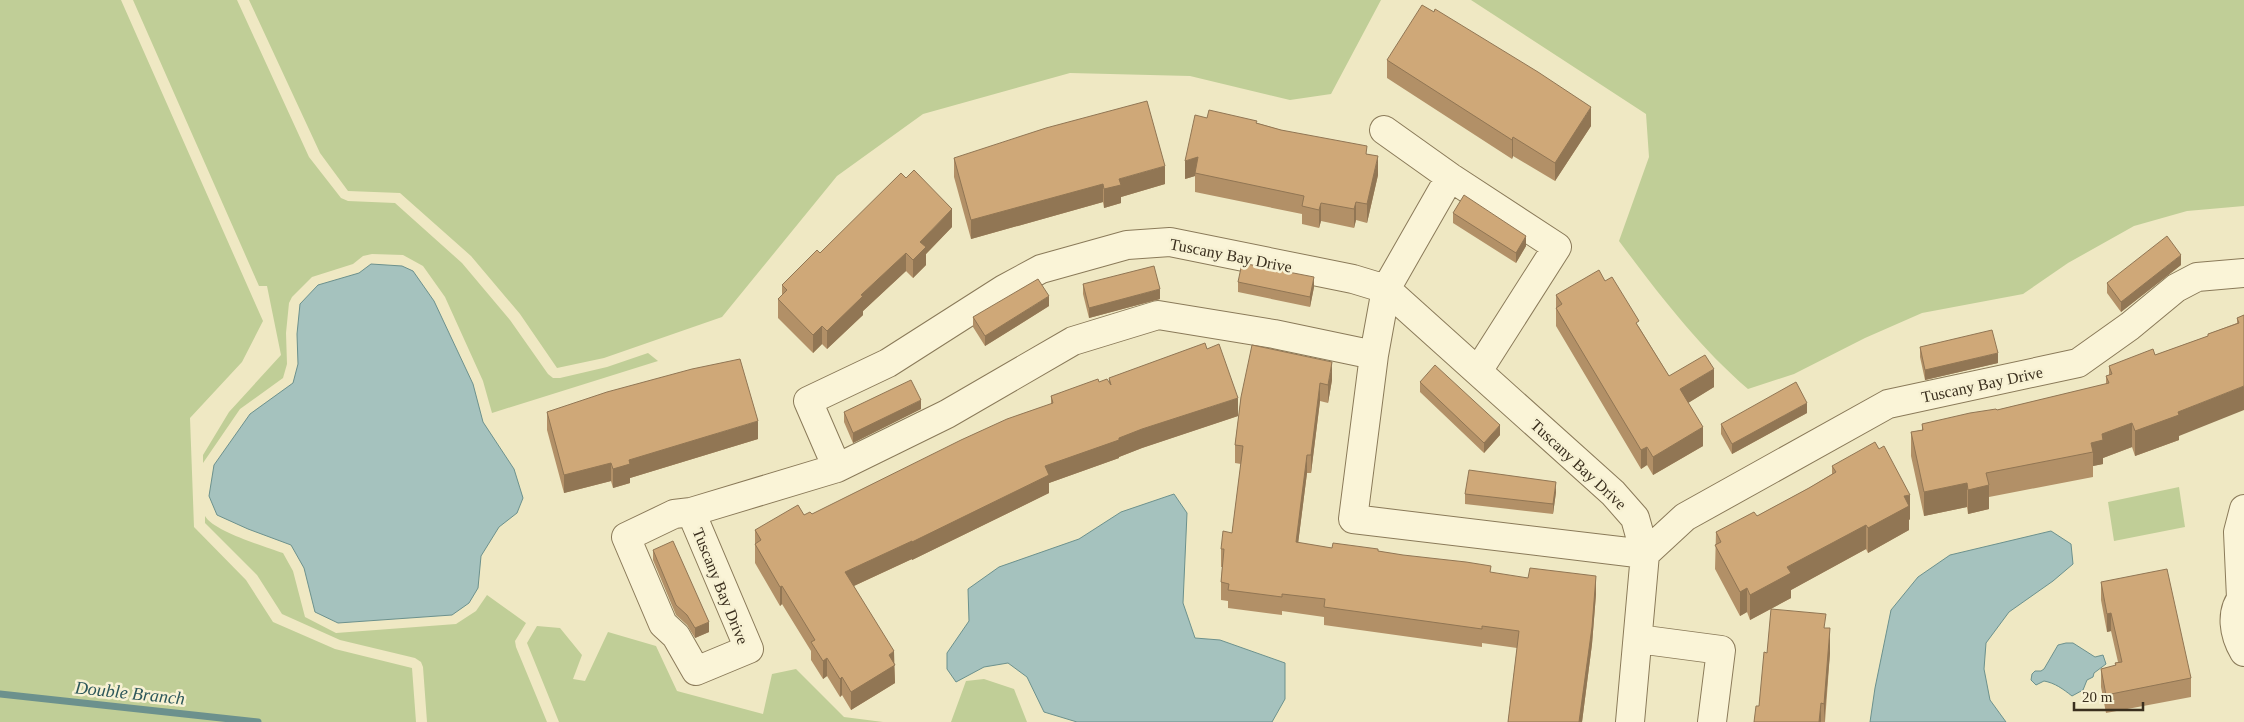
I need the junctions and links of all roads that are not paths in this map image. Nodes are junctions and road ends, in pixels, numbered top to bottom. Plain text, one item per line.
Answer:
1 (1384, 130) dead end
2 (1450, 176) junction
3 (2244, 273) edge
4 (1386, 289) junction
5 (1374, 355) junction
6 (1478, 371) junction
7 (837, 468) junction
8 (691, 512) junction
9 (2242, 522) edge
10 (1645, 554) junction
11 (2242, 586) edge
12 (1638, 638) junction
13 (2244, 652) edge
14 (1630, 722) edge
15 (1712, 722) edge

1 - 2 street
2 - 4 street
2 - 6 street
3 - 10 street, Tuscany Bay Drive
4 - 5 street
4 - 6 street, Tuscany Bay Drive
4 - 7 street, Tuscany Bay Drive
5 - 7 street, Tuscany Bay Drive
5 - 10 street
6 - 10 street, Tuscany Bay Drive
7 - 8 street, Tuscany Bay Drive
8 - 8 street, Tuscany Bay Drive
9 - 11 street
10 - 12 street, Tuscany Bay Drive
11 - 13 street
12 - 14 street, Tuscany Bay Drive
12 - 15 street

